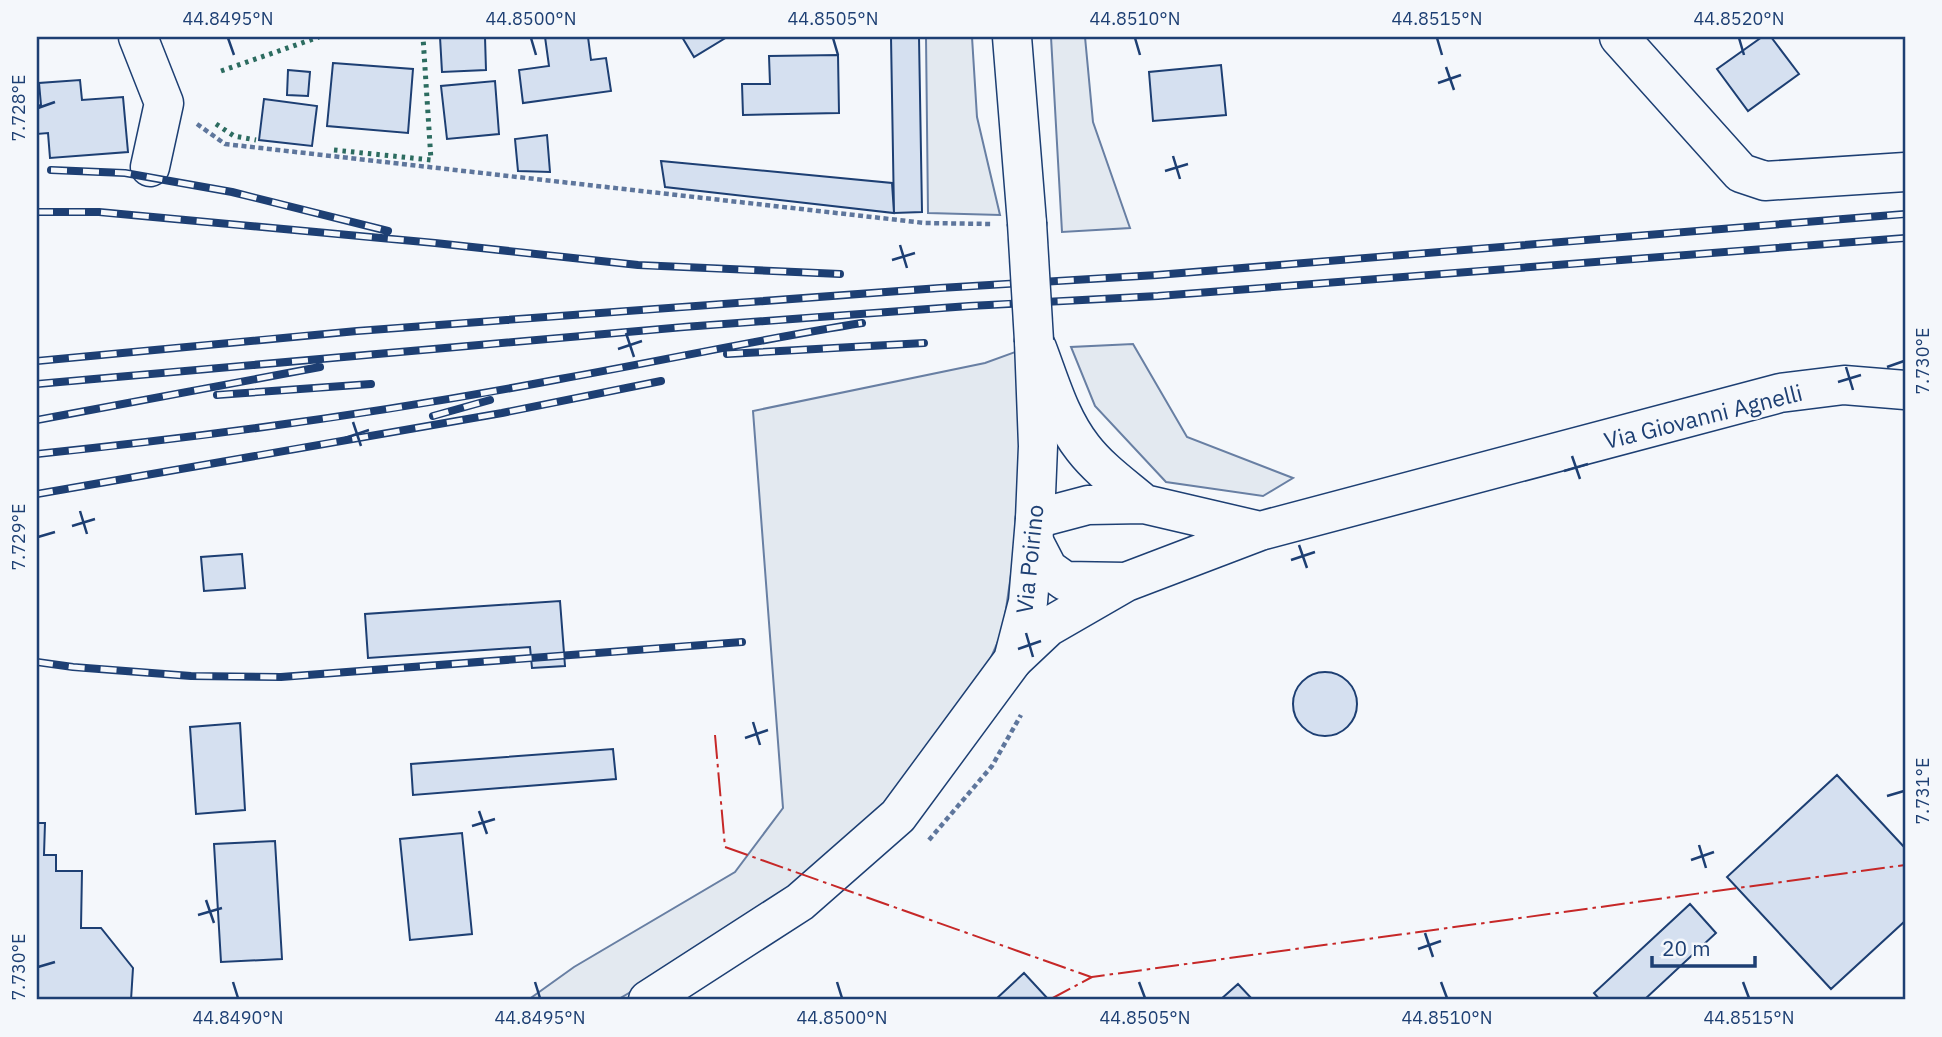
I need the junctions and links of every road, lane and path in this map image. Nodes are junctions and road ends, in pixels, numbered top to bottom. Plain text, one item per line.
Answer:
1 (138, 37) edge
2 (1012, 37) edge
3 (1619, 37) edge
4 (164, 103) junction
5 (150, 167) dead end
6 (1905, 172) edge
7 (1017, 224) junction
8 (1034, 341) junction
9 (1905, 390) edge
10 (1144, 504) junction
11 (1034, 531) junction
12 (1260, 531) junction
13 (1126, 582) junction
14 (1013, 660) junction
15 (1027, 706) dead end
16 (925, 843) dead end
17 (648, 1000) edge

1 - 4 street
2 - 7 street, Via Poirino
3 - 6 street
4 - 5 street
4 - 7 path
7 - 8 street, Via Poirino, bridge
8 - 10 street
8 - 11 street, Via Poirino
9 - 12 street, Via Giovanni Agnelli
10 - 11 street
10 - 12 street
11 - 13 street
11 - 14 street, Via Poirino
12 - 13 street, Via Giovanni Agnelli
13 - 14 street
14 - 17 street, Via Poirino
15 - 16 path

